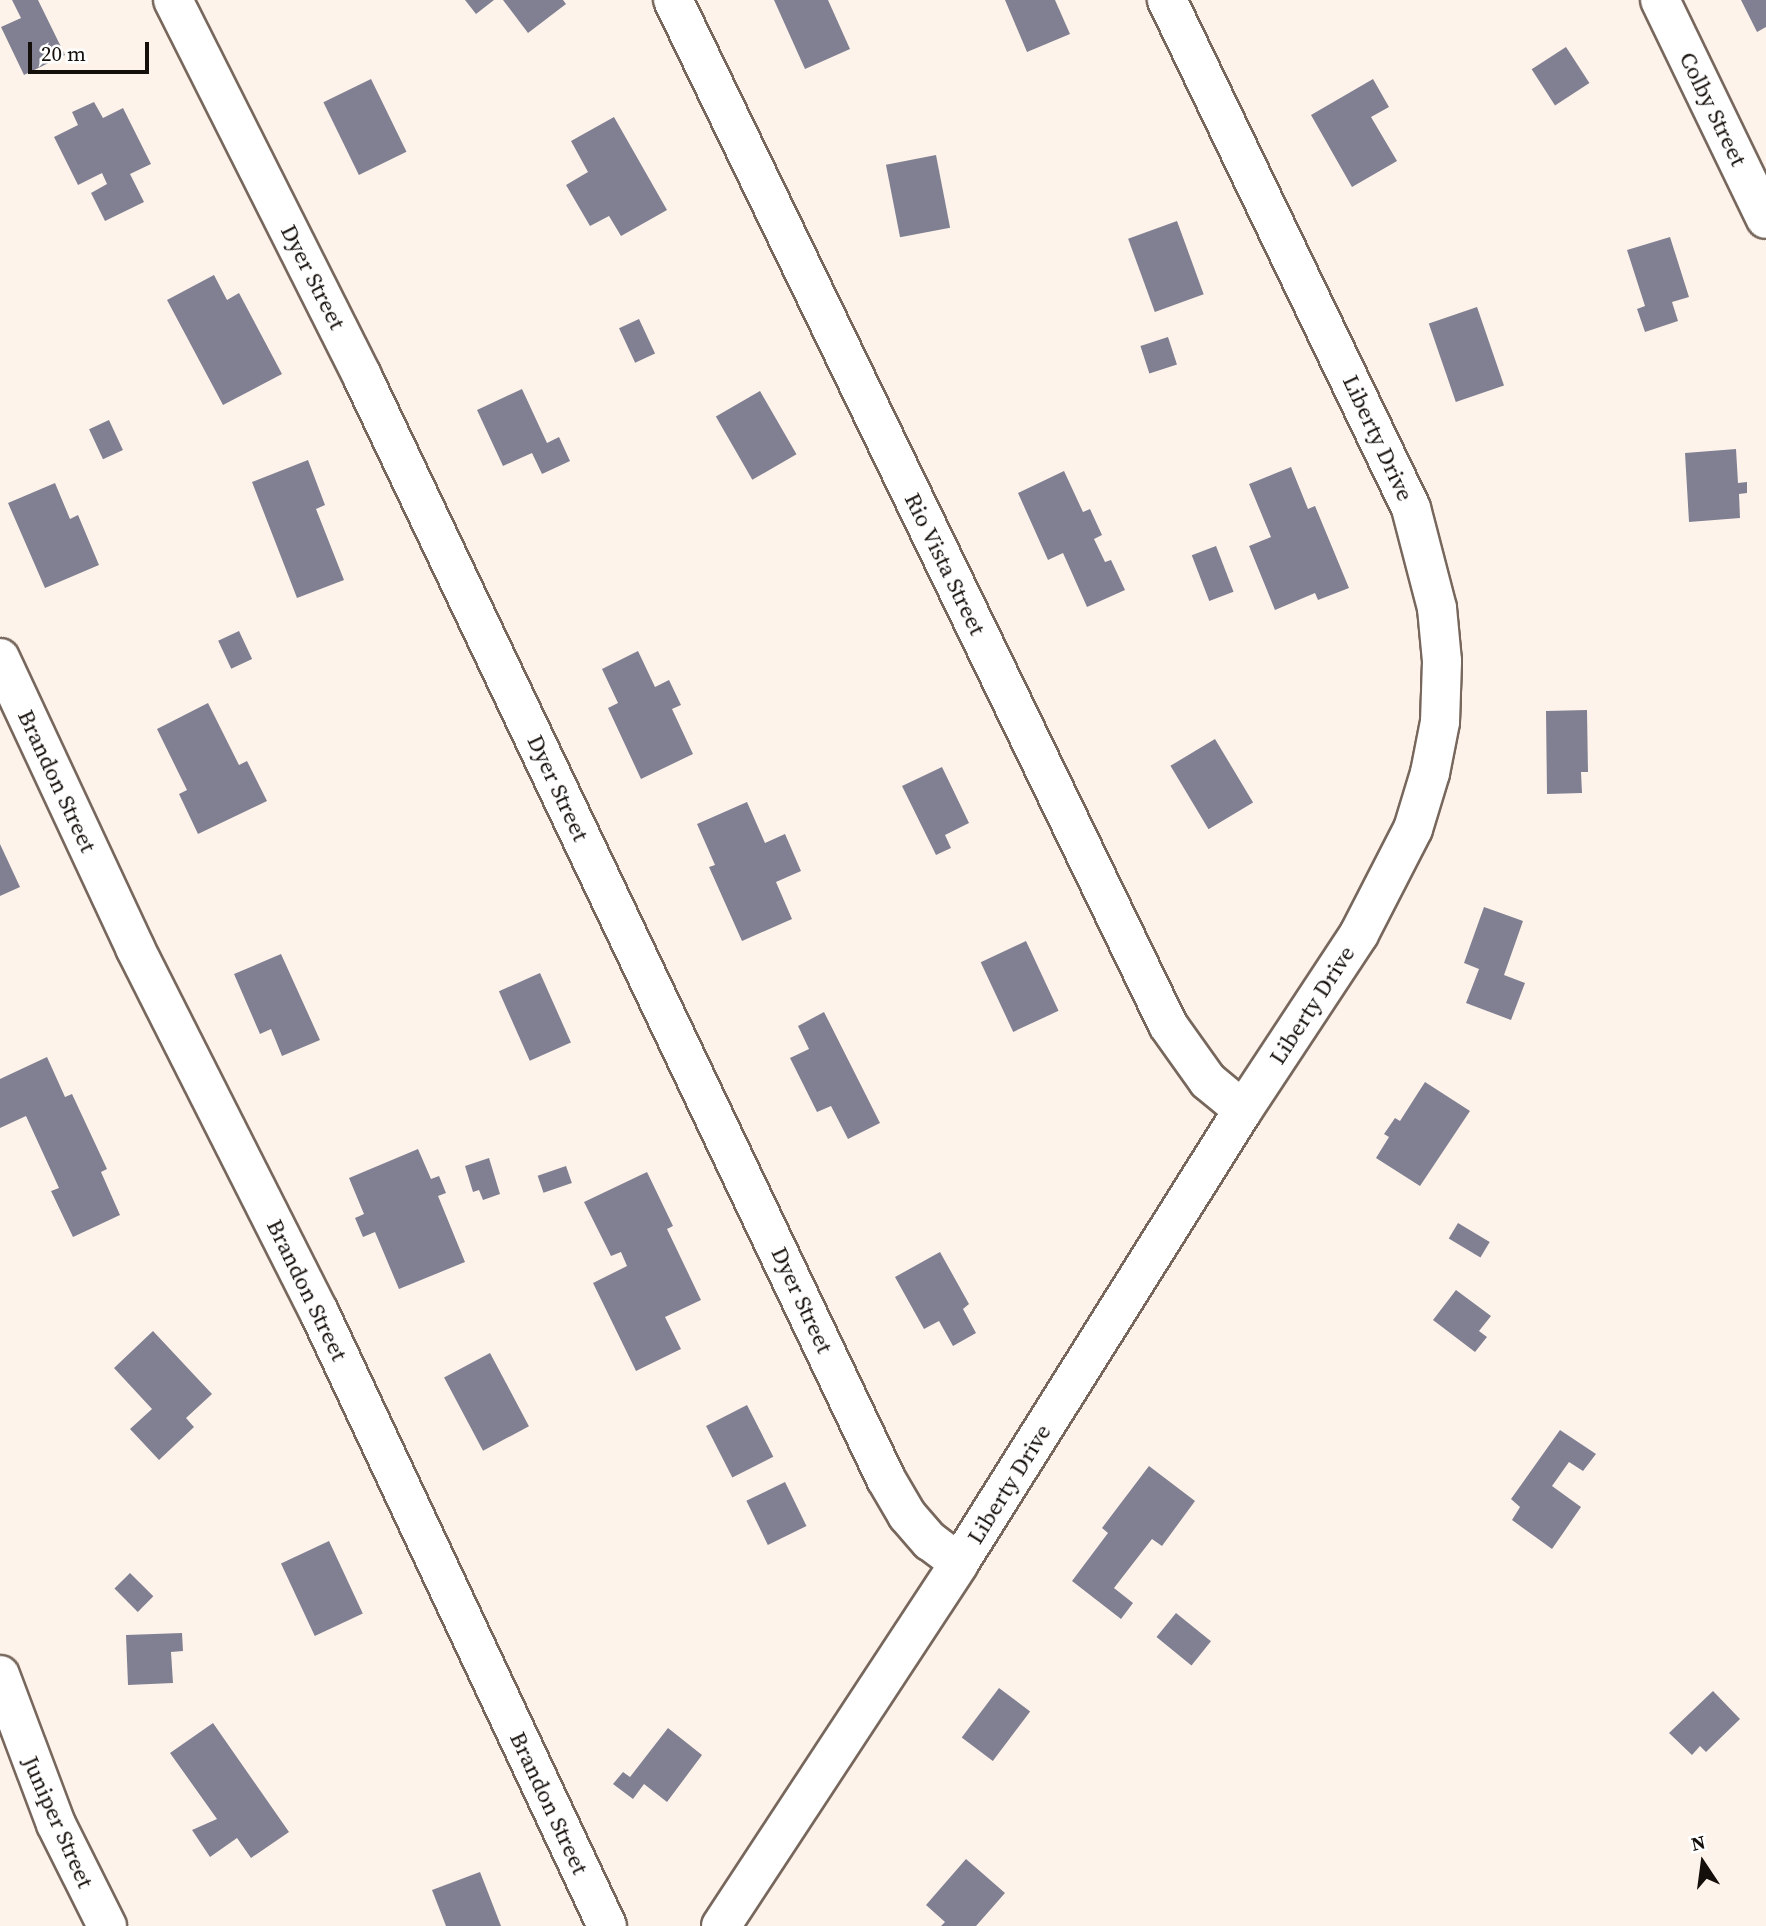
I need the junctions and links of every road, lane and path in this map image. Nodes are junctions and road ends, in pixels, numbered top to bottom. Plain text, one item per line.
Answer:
1 (173, 0) edge
2 (673, 0) edge
3 (1167, 0) edge
4 (1660, 0) edge
5 (1766, 219) edge
6 (0, 658) edge
7 (1243, 1110) junction
8 (959, 1563) junction
9 (0, 1675) edge
10 (107, 1926) edge
11 (607, 1926) edge
12 (721, 1926) edge

1 - 8 street, Dyer Street
2 - 7 street, Rio Vista Street
3 - 7 street, Liberty Drive
4 - 5 street, Colby Street
6 - 11 street, Brandon Street
7 - 8 street, Liberty Drive
8 - 12 street, Liberty Drive
9 - 10 street, Juniper Street

